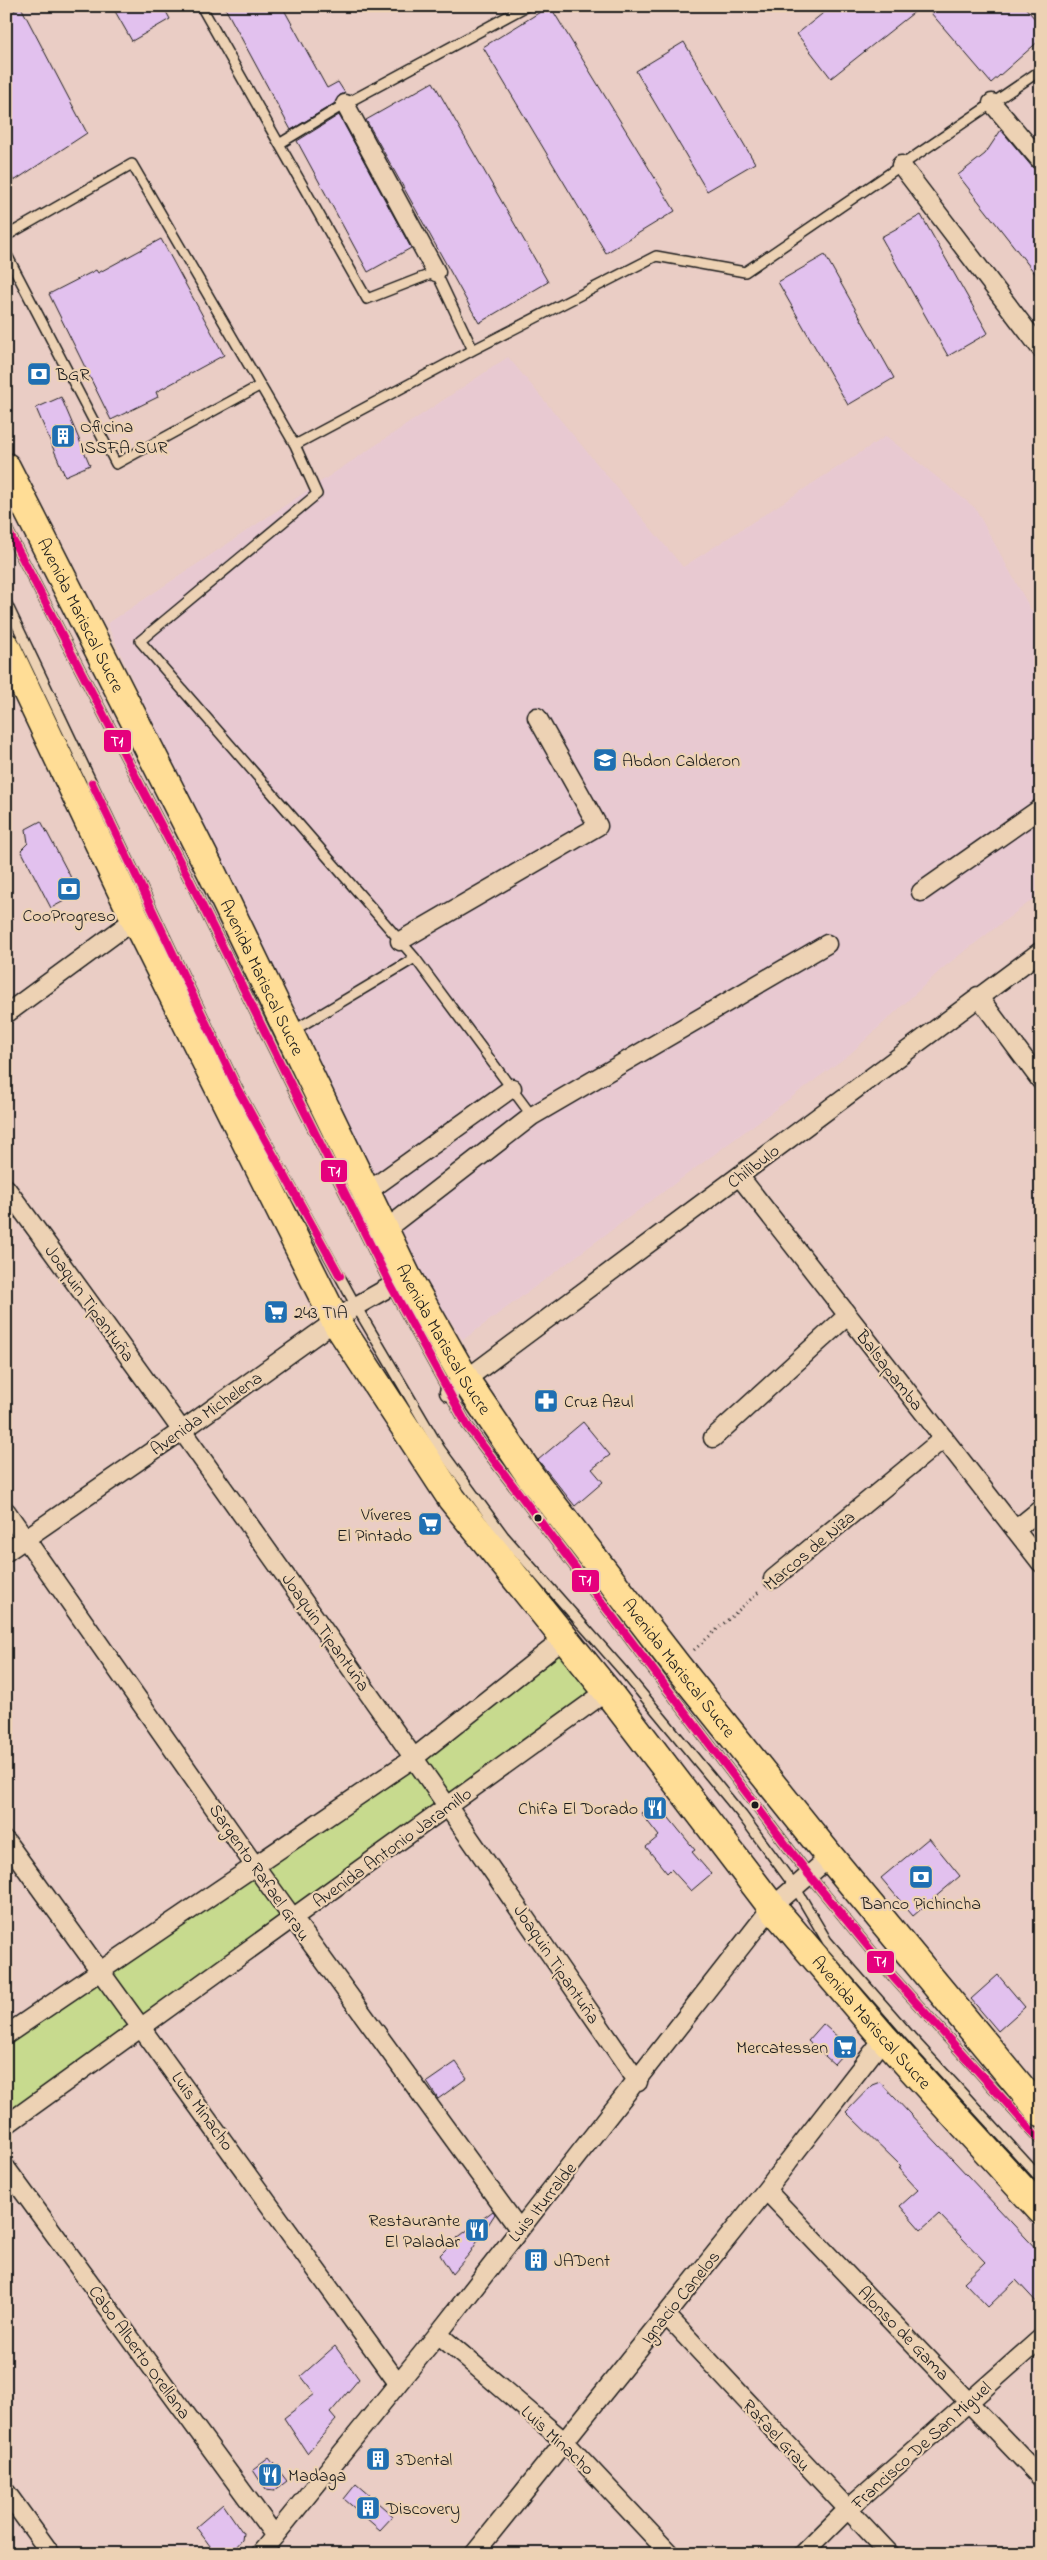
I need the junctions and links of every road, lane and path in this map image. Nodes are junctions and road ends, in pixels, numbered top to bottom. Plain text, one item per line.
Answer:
1 (201, 6) edge
2 (527, 6) edge
3 (1041, 70) edge
4 (992, 103) junction
5 (345, 104) junction
6 (279, 144) junction
7 (1041, 161) edge
8 (901, 165) junction
9 (6, 236) edge
10 (6, 253) edge
11 (436, 272) junction
12 (1041, 349) edge
13 (473, 350) junction
14 (259, 386) junction
15 (295, 445) junction
16 (6, 466) edge
17 (14, 504) edge
18 (6, 527) edge
19 (6, 602) edge
20 (6, 647) edge
21 (537, 717) dead end
22 (1041, 808) edge
23 (920, 892) dead end
24 (135, 919) junction
25 (400, 941) junction
26 (828, 944) dead end
27 (1041, 951) edge
28 (416, 958) junction
29 (978, 996) junction
30 (6, 1014) edge
31 (290, 1032) junction
32 (1041, 1081) edge
33 (512, 1088) junction
34 (532, 1116) junction
35 (740, 1177) junction
36 (6, 1188) edge
37 (367, 1192) junction
38 (385, 1230) junction
39 (399, 1281) junction
40 (346, 1313) junction
41 (848, 1316) junction
42 (457, 1387) junction
43 (183, 1430) junction
44 (713, 1438) dead end
45 (944, 1438) junction
46 (1041, 1509) edge
47 (6, 1511) edge
48 (1015, 1530) junction
49 (26, 1539) junction
50 (6, 1552) edge
51 (1041, 1563) edge
52 (773, 1579) joint
53 (565, 1638) junction
54 (677, 1666) junction
55 (607, 1691) junction
56 (415, 1757) junction
57 (448, 1805) junction
58 (6, 1841) edge
59 (830, 1857) junction
60 (255, 1866) junction
61 (809, 1875) junction
62 (795, 1888) junction
63 (772, 1907) junction
64 (293, 1919) junction
65 (98, 1971) junction
66 (142, 2027) junction
67 (6, 2035) edge
68 (884, 2038) junction
69 (638, 2082) junction
70 (1041, 2112) edge
71 (6, 2125) edge
72 (1041, 2141) edge
73 (6, 2168) edge
74 (1041, 2180) edge
75 (766, 2190) junction
76 (1041, 2210) edge
77 (519, 2230) junction
78 (666, 2315) junction
79 (438, 2334) junction
80 (1041, 2338) edge
81 (398, 2383) junction
82 (970, 2402) junction
83 (565, 2442) junction
84 (1041, 2478) edge
85 (6, 2492) edge
86 (847, 2510) junction
87 (275, 2536) junction
88 (51, 2554) edge
89 (260, 2554) edge
90 (474, 2554) edge
91 (670, 2554) edge
92 (803, 2554) edge
93 (890, 2554) edge

1 - 6 lane
2 - 5 lane
3 - 4 lane
4 - 7 street
4 - 8 lane
5 - 6 lane
5 - 11 street
6 - 11 lane
8 - 12 street
8 - 13 lane
9 - 14 lane
10 - 14 lane
11 - 13 lane
13 - 15 lane
14 - 15 lane
15 - 25 lane
16 - 17 main road, Avenida Mariscal Sucre
17 - 31 main road, Avenida Mariscal Sucre
18 - 39 lane
19 - 40 lane
20 - 24 main road, Avenida Mariscal Sucre
21 - 25 street
22 - 23 street
24 - 30 street
24 - 40 main road, Avenida Mariscal Sucre
25 - 28 lane
26 - 34 street
27 - 29 street, Chilibulo
28 - 31 lane
28 - 33 lane
29 - 32 street
29 - 35 street, Chilibulo
31 - 37 main road, Avenida Mariscal Sucre
33 - 34 lane
33 - 37 street
34 - 38 street
35 - 41 street, Balsapamba
35 - 42 street, Chilibulo
36 - 43 street, Joaquin Tipantuña
37 - 38 main road, Avenida Mariscal Sucre
38 - 39 main road, Avenida Mariscal Sucre
39 - 40 street, Avenida Michelena
39 - 42 main road, Avenida Mariscal Sucre
40 - 43 street, Avenida Michelena
40 - 53 main road, Avenida Mariscal Sucre
40 - 62 lane
41 - 44 street
41 - 45 street, Balsapamba
42 - 54 main road, Avenida Mariscal Sucre
42 - 61 lane
43 - 49 street, Avenida Michelena
43 - 56 street, Joaquin Tipantuña
45 - 48 street, Balsapamba
45 - 52 street, Marcos de Niza
46 - 48 street
47 - 49 street, Sargento Rafael Grau
48 - 51 street, Balsapamba
49 - 50 street, Avenida Michelena
49 - 60 street, Sargento Rafael Grau
52 - 54 path, Marcos de Niza
53 - 55 main road, Avenida Mariscal Sucre
53 - 56 street
54 - 59 main road, Avenida Mariscal Sucre
55 - 57 street, Avenida Antonio Jaramillo
55 - 63 main road, Avenida Mariscal Sucre
56 - 57 street, Joaquin Tipantuña
56 - 60 street
57 - 64 street, Avenida Antonio Jaramillo
57 - 69 street, Joaquin Tipantuña
58 - 65 street, Luis Minacho
59 - 61 street, Luis Iturralde
59 - 70 main road, Avenida Mariscal Sucre
60 - 64 street, Sargento Rafael Grau
60 - 65 street
61 - 62 street, Luis Iturralde
61 - 72 lane
62 - 63 street, Luis Iturralde
62 - 74 lane
63 - 68 main road, Avenida Mariscal Sucre
63 - 69 street, Luis Iturralde
64 - 66 street, Avenida Antonio Jaramillo
64 - 77 street, Sargento Rafael Grau
65 - 66 street, Luis Minacho
65 - 67 street
66 - 71 street, Avenida Antonio Jaramillo
66 - 81 street, Luis Minacho
68 - 75 street, Ignacio Canelos
68 - 76 main road, Avenida Mariscal Sucre
69 - 77 street, Luis Iturralde
73 - 87 street, Cabo Alberto Orellana
75 - 78 street, Ignacio Canelos
75 - 82 street, Alonso de Gama
77 - 79 street, Luis Iturralde
78 - 83 street, Ignacio Canelos
78 - 86 street, Rafael Grau
79 - 81 street, Luis Iturralde
79 - 83 street, Luis Minacho
80 - 82 street, Francisco De San Miguel
81 - 87 street, Luis Iturralde
82 - 84 street, Alonso de Gama
82 - 86 street, Francisco De San Miguel
83 - 90 street, Ignacio Canelos
83 - 91 street, Luis Minacho
85 - 88 street
86 - 92 street, Francisco De San Miguel
86 - 93 street, Rafael Grau
87 - 89 street, Luis Iturralde

